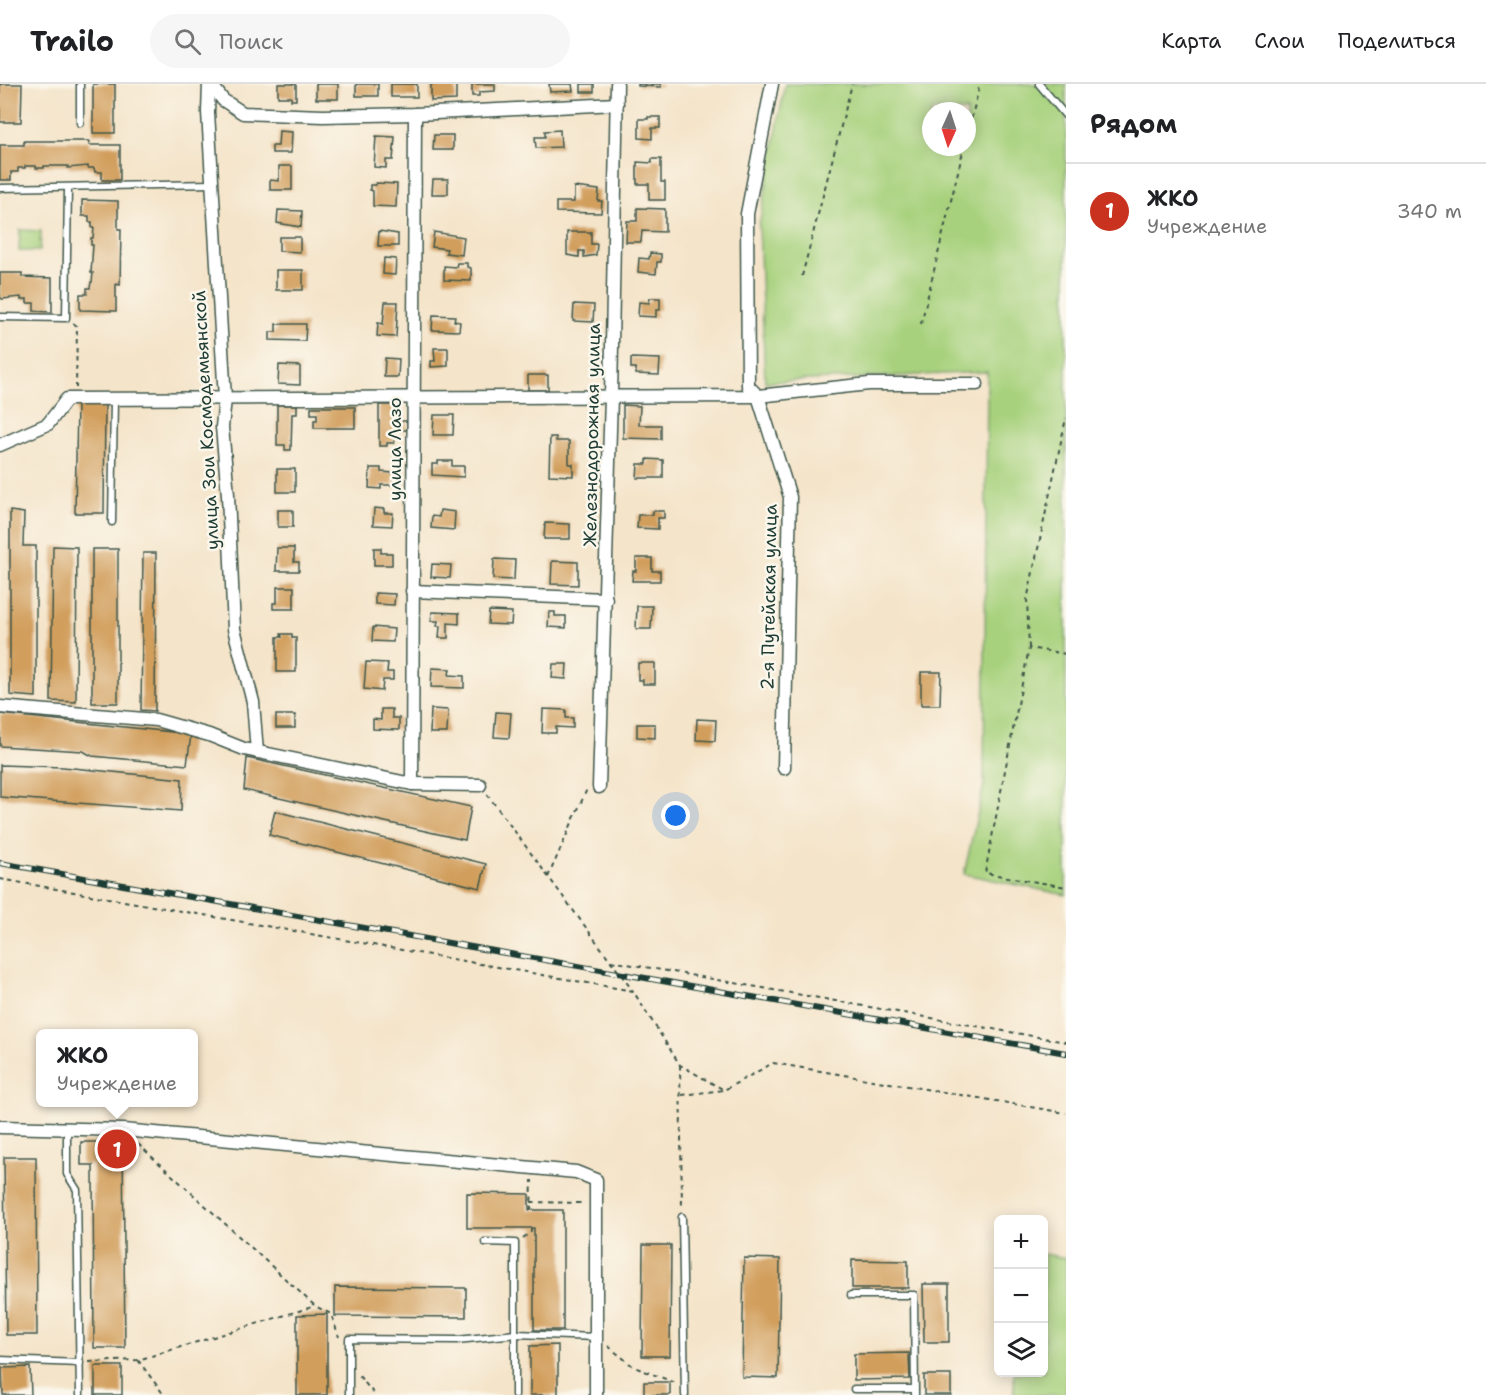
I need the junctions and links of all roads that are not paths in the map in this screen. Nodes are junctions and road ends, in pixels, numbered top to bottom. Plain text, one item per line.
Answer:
1 (80, 84) edge
2 (210, 84) edge
3 (617, 84) edge
4 (772, 84) edge
5 (1039, 84) edge
6 (617, 104) junction
7 (415, 114) junction
8 (1066, 116) edge
9 (81, 123) dead end
10 (213, 184) junction
11 (0, 188) edge
12 (68, 188) junction
13 (0, 317) edge
14 (977, 384) dead end
15 (759, 396) junction
16 (611, 397) junction
17 (413, 398) junction
18 (225, 399) junction
19 (114, 400) junction
20 (0, 445) edge
21 (112, 522) dead end
22 (412, 591) junction
23 (606, 599) junction
24 (0, 707) edge
25 (257, 752) junction
26 (784, 768) dead end
27 (412, 784) junction
28 (480, 785) road end
29 (599, 787) road end
30 (0, 1127) edge
31 (67, 1127) junction
32 (682, 1217) road end
33 (485, 1242) dead end
34 (852, 1295) dead end
35 (516, 1334) junction
36 (596, 1337) junction
37 (0, 1360) edge
38 (80, 1363) junction
39 (854, 1389) dead end
40 (915, 1392) edge
41 (80, 1395) edge
42 (349, 1395) edge
43 (515, 1395) edge
44 (596, 1395) edge
45 (684, 1395) edge

1 - 9 lane
2 - 7 street
2 - 10 street, улица Зои Космодемьянской
3 - 6 street, Железнодорожная улица
4 - 15 street, 2-я Путейская улица
5 - 8 lane
6 - 7 street
6 - 16 street, Железнодорожная улица
7 - 17 street, улица Лазо
10 - 12 lane
10 - 18 street, улица Зои Космодемьянской
11 - 12 lane
12 - 13 lane
14 - 15 street
15 - 16 street
15 - 26 street, 2-я Путейская улица
16 - 17 street
16 - 23 street, Железнодорожная улица
17 - 18 street
17 - 22 street, улица Лазо
18 - 19 street
18 - 25 street, улица Зои Космодемьянской
19 - 20 street
19 - 21 lane
22 - 23 street
22 - 27 street, улица Лазо
23 - 29 street, Железнодорожная улица
24 - 25 street
25 - 27 street
27 - 28 street
30 - 31 street
31 - 36 street
31 - 38 lane
32 - 45 lane
33 - 35 lane
34 - 40 lane
35 - 36 lane
35 - 42 lane
35 - 43 lane
36 - 44 street
37 - 38 lane
38 - 41 lane
39 - 40 lane

